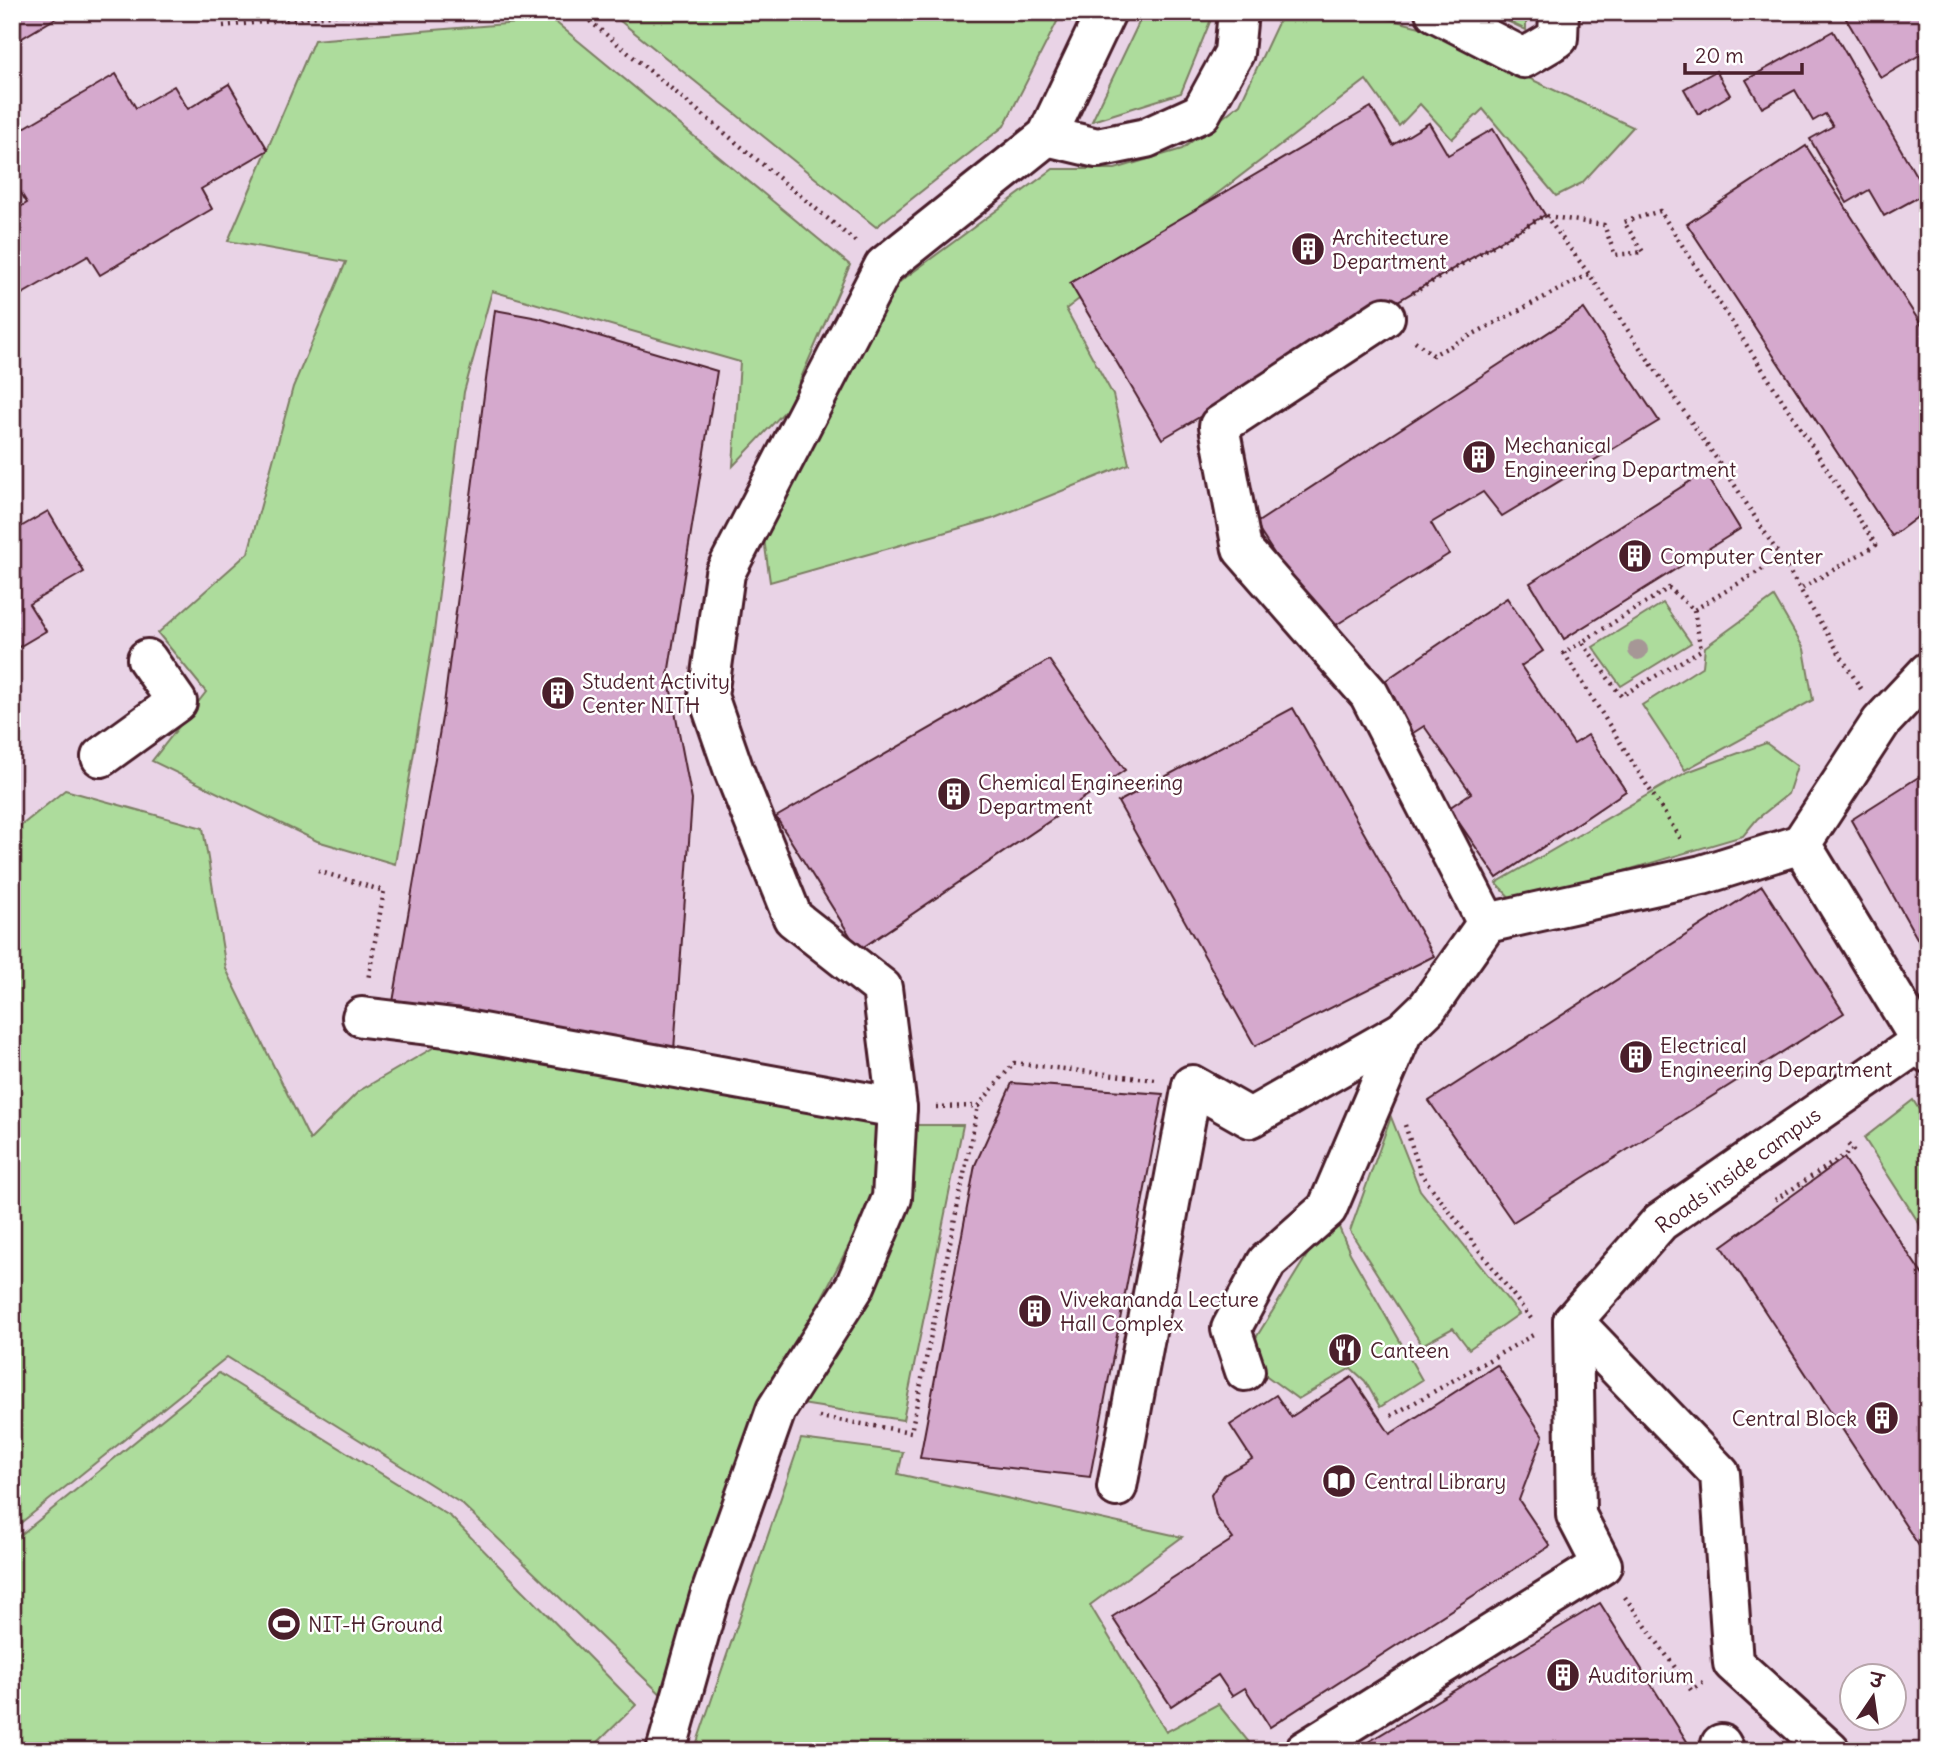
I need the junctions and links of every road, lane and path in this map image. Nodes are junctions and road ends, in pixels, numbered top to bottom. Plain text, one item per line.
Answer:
1 (363, 12) edge
2 (579, 12) edge
3 (1106, 12) edge
4 (1238, 12) edge
5 (1435, 12) edge
6 (1559, 12) edge
7 (223, 26) dead end
8 (1047, 136) junction
9 (1547, 216) junction
10 (884, 266) junction
11 (1589, 274) junction
12 (1385, 317) junction
13 (1781, 558) junction
14 (1800, 589) junction
15 (1694, 610) junction
16 (1582, 642) junction
17 (147, 659) dead end
18 (1928, 672) edge
19 (1881, 722) junction
20 (101, 757) dead end
21 (1801, 844) junction
22 (317, 871) dead end
23 (1702, 875) junction
24 (1487, 923) junction
25 (362, 1017) joint
26 (1403, 1031) junction
27 (1924, 1047) edge
28 (1192, 1084) junction
29 (978, 1106) junction
30 (897, 1108) junction
31 (1401, 1112) dead end
32 (1573, 1321) junction
33 (1245, 1371) dead end
34 (776, 1410) junction
35 (1391, 1416) dead end
36 (1117, 1487) dead end
37 (1602, 1565) junction
38 (1733, 1663) junction
39 (666, 1751) edge
40 (1304, 1751) edge
41 (1830, 1751) edge

1 - 7 path
2 - 10 path
3 - 8 street
4 - 8 street
5 - 6 street
8 - 10 street
9 - 11 path
9 - 12 path
9 - 14 path
10 - 30 street
11 - 12 path
11 - 13 path
12 - 24 street
13 - 14 path
13 - 15 path
14 - 19 path
15 - 16 path
15 - 16 path
16 - 23 path
17 - 20 street
18 - 19 street
19 - 21 street
21 - 23 street
21 - 27 street
22 - 25 path
23 - 24 street
24 - 26 street
25 - 30 street
26 - 28 street
26 - 33 street
27 - 32 street, Roads inside campus
28 - 29 path
28 - 36 street
29 - 30 path
29 - 34 path
30 - 34 street
31 - 35 path
32 - 37 street
32 - 38 street
34 - 39 street
37 - 38 path
37 - 40 street
38 - 41 street

